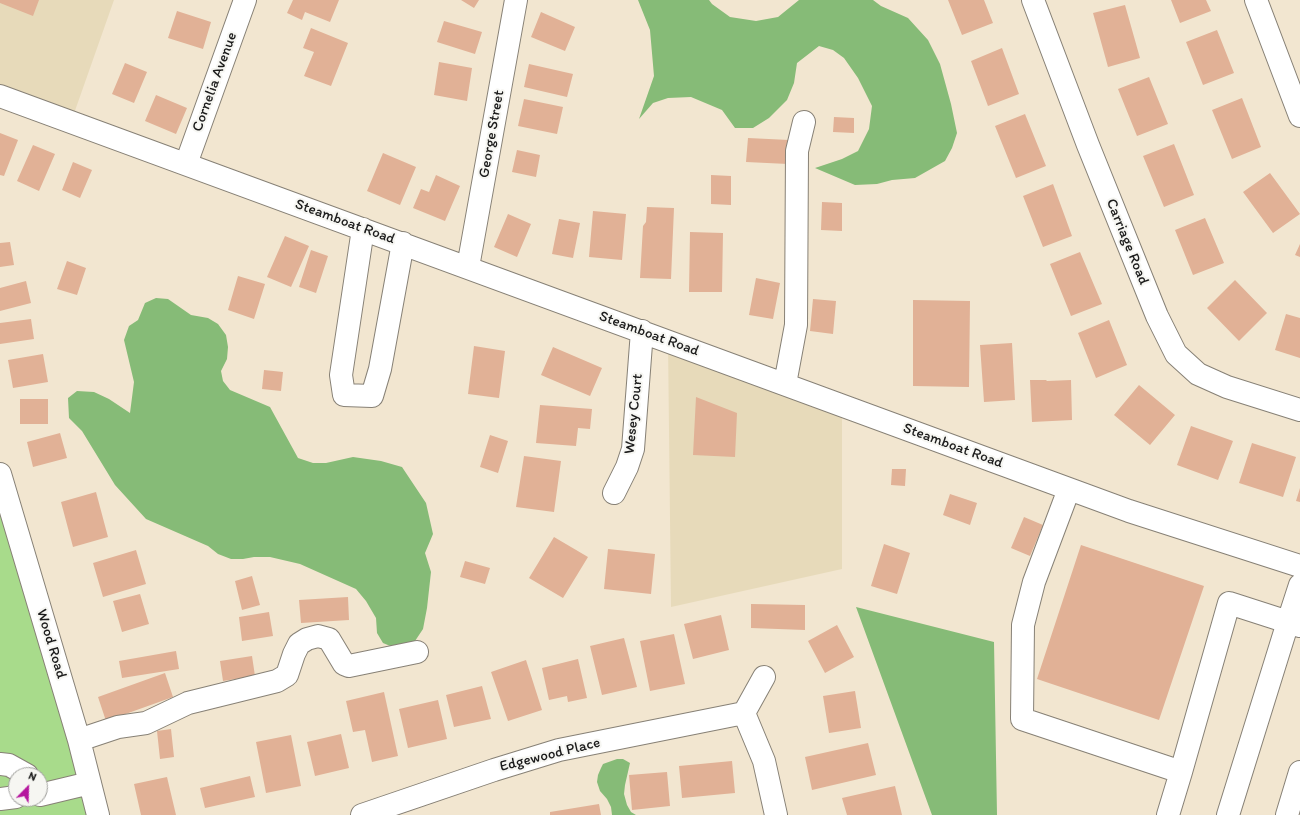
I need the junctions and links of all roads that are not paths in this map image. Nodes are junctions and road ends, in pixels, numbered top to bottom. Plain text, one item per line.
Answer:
1 (245, 0) edge
2 (516, 0) edge
3 (1033, 0) edge
4 (1256, 0) edge
5 (0, 96) edge
6 (1300, 116) edge
7 (804, 122) dead end
8 (186, 164) junction
9 (363, 229) junction
10 (403, 243) junction
11 (468, 267) junction
12 (642, 331) junction
13 (785, 384) junction
14 (1300, 410) edge
15 (0, 474) edge
16 (1069, 489) junction
17 (614, 493) dead end
18 (1300, 566) edge
19 (1300, 585) edge
20 (1294, 624) edge
21 (417, 652) dead end
22 (764, 677) dead end
23 (744, 713) junction
24 (79, 740) junction
25 (0, 764) edge
26 (13, 767) edge
27 (1181, 772) junction
28 (1300, 772) edge
29 (90, 783) junction
30 (48, 793) edge
31 (98, 815) edge
32 (362, 815) edge
33 (776, 815) edge
34 (1168, 815) edge
35 (1228, 815) edge
36 (1287, 815) edge

1 - 8 street, Cornelia Avenue
2 - 11 street, George Street
3 - 14 street, Carriage Road
4 - 6 street
5 - 8 street, Steamboat Road
7 - 13 street
8 - 9 street, Steamboat Road
9 - 10 street, Steamboat Road
9 - 10 street
10 - 11 street, Steamboat Road
11 - 12 street, Steamboat Road
12 - 13 street, Steamboat Road
12 - 17 street, Wesey Court
13 - 16 street, Steamboat Road
15 - 24 street, Wood Road
16 - 18 street, Steamboat Road
16 - 27 street
19 - 20 street
20 - 27 street
20 - 35 street
21 - 24 street
22 - 23 street
23 - 32 street, Edgewood Place
23 - 33 street
24 - 29 street, Wood Road
25 - 26 street
27 - 34 street
28 - 36 street
29 - 30 street
29 - 31 street, Wood Road

